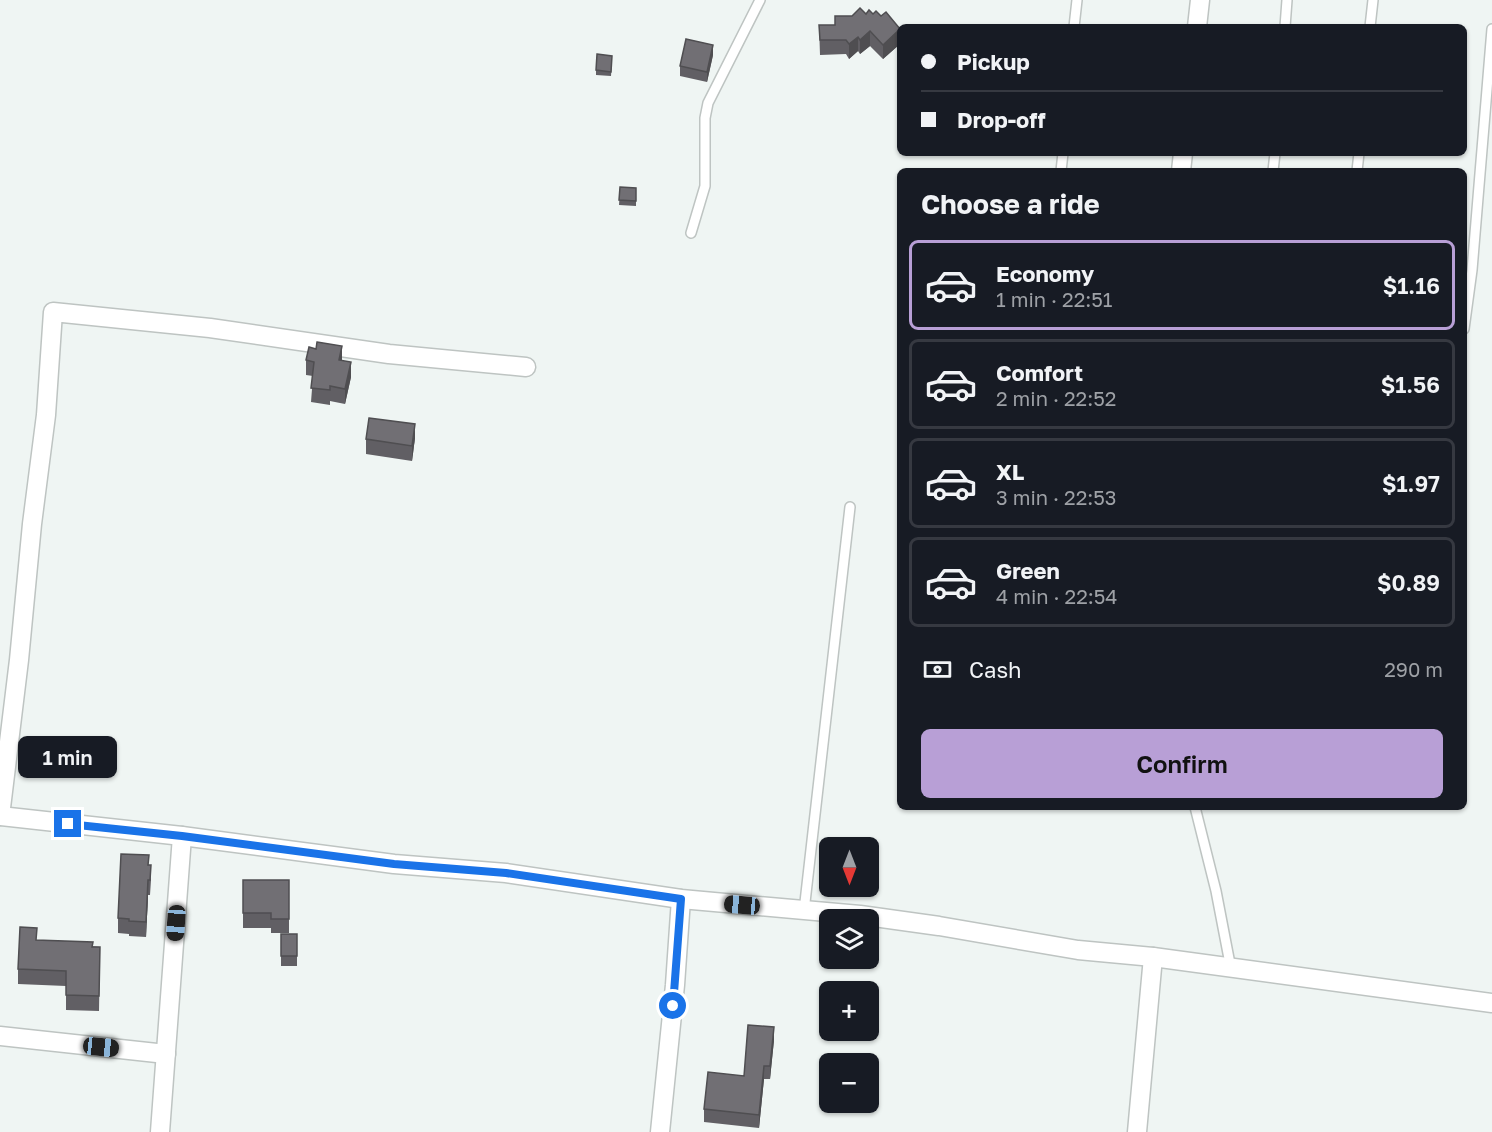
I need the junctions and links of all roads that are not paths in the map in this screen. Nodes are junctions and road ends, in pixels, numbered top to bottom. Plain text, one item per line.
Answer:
1 (760, 0) edge
2 (1077, 0) edge
3 (1200, 0) edge
4 (1287, 0) edge
5 (1373, 0) edge
6 (1074, 24) edge
7 (1197, 24) edge
8 (1286, 24) edge
9 (1370, 24) edge
10 (1492, 29) edge
11 (691, 233) dead end
12 (1467, 307) edge
13 (526, 367) dead end
14 (850, 507) dead end
15 (1196, 810) edge
16 (0, 816) edge
17 (182, 836) junction
18 (681, 899) junction
19 (804, 911) junction
20 (1153, 957) junction
21 (1231, 969) junction
22 (1492, 1003) edge
23 (0, 1036) edge
24 (166, 1054) junction
25 (160, 1132) edge
26 (660, 1132) edge
27 (1137, 1132) edge

1 - 11 lane
2 - 6 lane
3 - 7 street
4 - 8 lane
5 - 9 lane
10 - 12 lane
13 - 16 street
14 - 19 lane
15 - 21 lane
16 - 17 street
17 - 18 street
17 - 24 street
18 - 19 street
18 - 26 street
19 - 20 street
20 - 21 street
20 - 27 street
21 - 22 street
23 - 24 street
24 - 25 street

